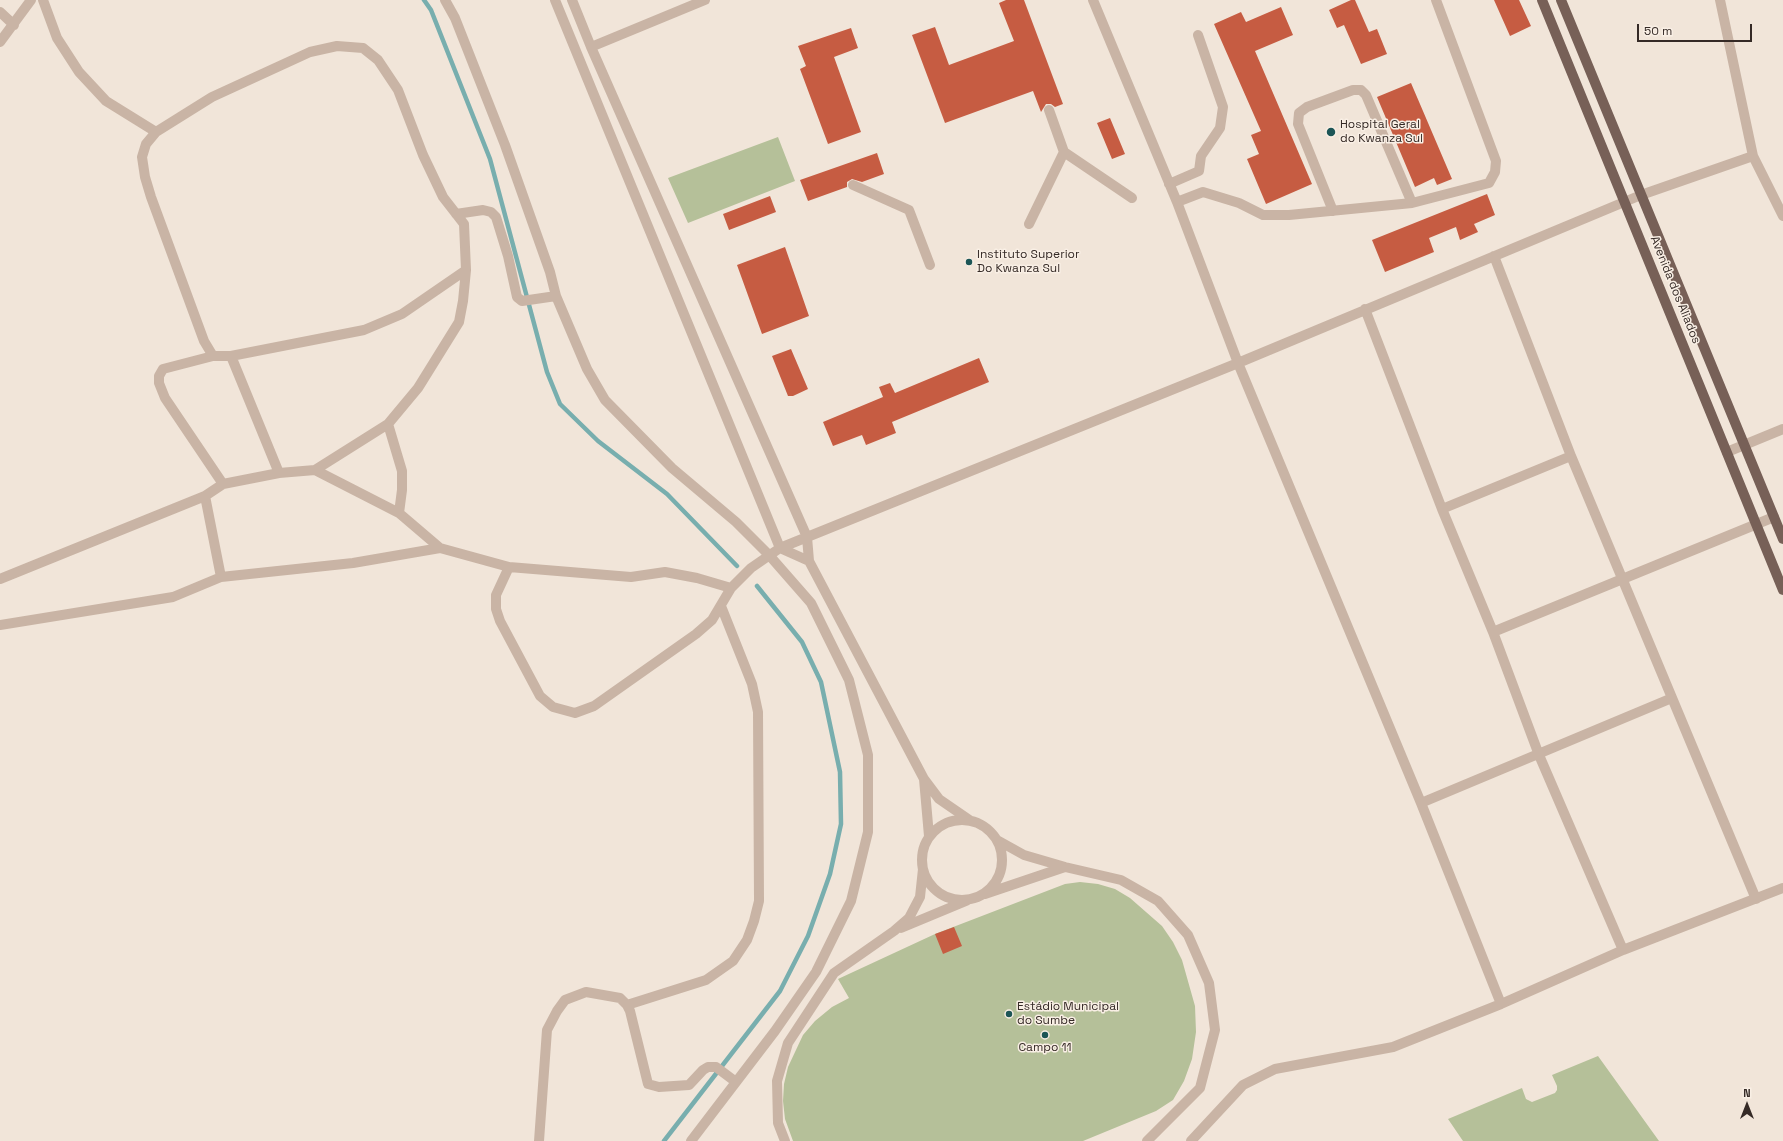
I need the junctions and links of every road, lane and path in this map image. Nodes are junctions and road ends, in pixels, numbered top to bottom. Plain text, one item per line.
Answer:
1 (31, 0) edge
2 (43, 0) edge
3 (445, 0) edge
4 (555, 0) edge
5 (572, 0) edge
6 (705, 0) edge
7 (1092, 0) edge
8 (1436, 0) edge
9 (1542, 0) edge
10 (1561, 0) edge
11 (1720, 0) edge
12 (0, 12) edge
13 (14, 25) junction
14 (1198, 35) dead end
15 (0, 42) edge
16 (591, 48) junction
17 (1049, 110) dead end
18 (156, 132) junction
19 (1064, 152) junction
20 (1753, 156) junction
21 (1169, 184) junction
22 (853, 185) dead end
23 (1641, 195) junction
24 (1132, 198) dead end
25 (1176, 202) junction
26 (1625, 202) junction
27 (1412, 204) junction
28 (1333, 211) junction
29 (456, 214) junction
30 (1783, 216) edge
31 (1029, 224) dead end
32 (1494, 256) junction
33 (930, 265) dead end
34 (466, 270) junction
35 (553, 296) junction
36 (1365, 309) junction
37 (213, 356) junction
38 (231, 356) junction
39 (1238, 362) junction
40 (388, 424) junction
41 (1783, 429) edge
42 (1745, 446) junction
43 (1726, 452) junction
44 (1571, 456) junction
45 (315, 470) junction
46 (279, 473) junction
47 (223, 484) junction
48 (205, 496) junction
49 (1442, 509) junction
50 (399, 513) junction
51 (1774, 517) junction
52 (1756, 525) junction
53 (807, 537) junction
54 (1783, 539) edge
55 (440, 548) junction
56 (780, 548) junction
57 (769, 555) junction
58 (809, 561) junction
59 (509, 567) junction
60 (221, 577) junction
61 (0, 579) edge
62 (1622, 580) junction
63 (732, 588) junction
64 (1783, 590) edge
65 (721, 606) junction
66 (0, 625) edge
67 (1493, 632) junction
68 (1672, 698) junction
69 (1539, 755) junction
70 (924, 779) junction
71 (1421, 803) junction
72 (971, 821) junction
73 (929, 836) junction
74 (998, 840) junction
75 (1065, 867) junction
76 (923, 869) junction
77 (1783, 888) edge
78 (973, 898) junction
79 (1756, 899) junction
80 (894, 931) junction
81 (1623, 950) junction
82 (1501, 1004) junction
83 (626, 1005) junction
84 (732, 1080) junction
85 (539, 1141) edge
86 (691, 1141) edge
87 (785, 1141) edge
88 (1147, 1141) edge
89 (1191, 1141) edge

1 - 13 street
2 - 18 street
3 - 35 street
4 - 56 street
5 - 16 street
6 - 16 street
7 - 21 street
8 - 27 street
9 - 26 main road, Avenida dos Aliados
10 - 23 main road, Avenida dos Aliados
11 - 20 street
12 - 13 street
13 - 15 street
14 - 21 street
16 - 53 street
17 - 19 street
18 - 29 street
18 - 37 street
19 - 24 street
19 - 31 street
20 - 23 street
20 - 30 street
21 - 25 street
22 - 33 street
23 - 26 street
23 - 42 main road, Avenida dos Aliados
25 - 28 street
25 - 39 street
26 - 32 street
26 - 43 main road, Avenida dos Aliados
27 - 28 street
27 - 28 street
29 - 34 street
29 - 35 street
32 - 36 street
32 - 44 street
34 - 38 street
34 - 40 street
35 - 57 street
36 - 39 street
36 - 49 street
37 - 38 street
37 - 47 street
38 - 46 street
39 - 53 street
39 - 71 street
40 - 45 street
40 - 50 street
41 - 42 street
42 - 43 street
42 - 51 main road, Avenida dos Aliados
43 - 52 main road, Avenida dos Aliados
44 - 49 street
44 - 62 street
45 - 46 street
45 - 50 street
46 - 47 street
47 - 48 street
48 - 60 street
48 - 61 street
49 - 67 street
50 - 55 street
51 - 52 street
51 - 54 main road, Avenida dos Aliados
52 - 62 street
52 - 64 main road, Avenida dos Aliados
53 - 56 street
53 - 58 street
55 - 59 street
55 - 60 street
56 - 57 street
56 - 58 street
57 - 63 street
57 - 84 street
58 - 70 street
59 - 63 street
59 - 65 street
60 - 66 street
62 - 67 street
62 - 68 street
63 - 65 street
65 - 83 street
67 - 69 street
68 - 69 street
68 - 79 street
69 - 71 street
69 - 81 street
70 - 72 street
70 - 73 street
71 - 82 street
72 - 73 street
72 - 74 street
73 - 76 street
74 - 75 street
74 - 78 street
75 - 78 street
75 - 88 street
76 - 78 street
76 - 80 street
77 - 79 street
78 - 80 street
79 - 81 street
80 - 87 street
81 - 82 street
82 - 89 street
83 - 84 street
83 - 85 street
84 - 86 street

